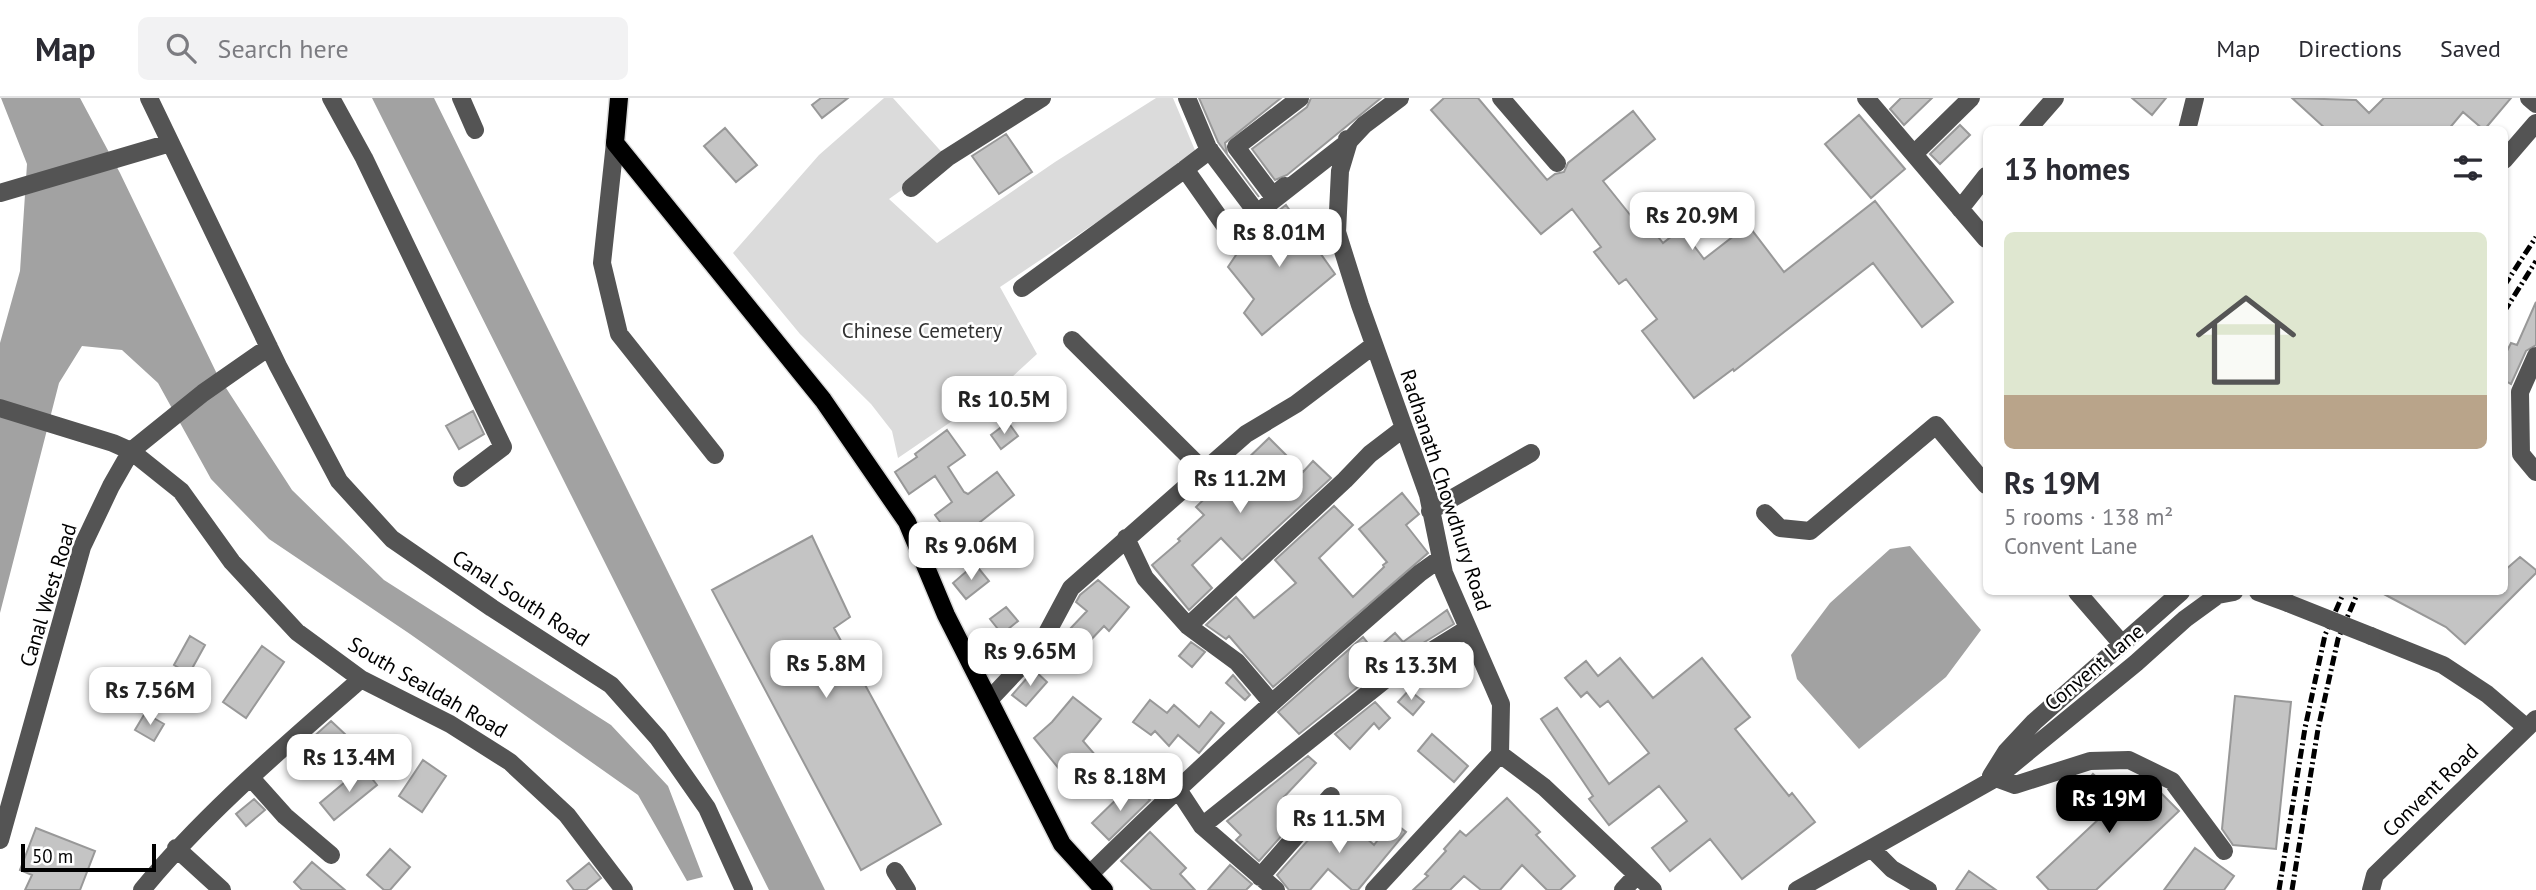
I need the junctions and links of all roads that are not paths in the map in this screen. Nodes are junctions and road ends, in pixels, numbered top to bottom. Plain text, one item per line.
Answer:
1 (149, 98) edge
2 (331, 98) edge
3 (461, 98) edge
4 (619, 98) edge
5 (1042, 98) edge
6 (1187, 98) edge
7 (1300, 98) edge
8 (1501, 98) edge
9 (1866, 98) edge
10 (1970, 98) edge
11 (2056, 98) edge
12 (2195, 98) edge
13 (2529, 98) edge
14 (1387, 102) edge
15 (2536, 104) edge
16 (2536, 123) edge
17 (2038, 126) edge
18 (2188, 126) edge
19 (475, 130) dead end
20 (1347, 139) junction
21 (170, 143) junction
22 (615, 143) junction
23 (1210, 150) junction
24 (1914, 154) junction
25 (2508, 155) edge
26 (1557, 163) dead end
27 (1185, 169) junction
28 (1983, 180) edge
29 (911, 188) dead end
30 (0, 193) edge
31 (1960, 209) junction
32 (1257, 213) junction
33 (1983, 236) edge
34 (1022, 288) dead end
35 (1072, 340) dead end
36 (1374, 345) junction
37 (269, 347) junction
38 (2536, 356) edge
39 (0, 408) edge
40 (1404, 428) junction
41 (131, 451) junction
42 (1531, 453) dead end
43 (715, 455) dead end
44 (1204, 471) junction
45 (2536, 472) edge
46 (462, 478) dead end
47 (1983, 481) edge
48 (1430, 511) junction
49 (1765, 513) dead end
50 (1126, 538) junction
51 (1441, 558) junction
52 (2080, 595) edge
53 (2178, 595) edge
54 (2218, 595) edge
55 (2266, 595) edge
56 (1188, 625) junction
57 (1467, 629) junction
58 (2122, 644) junction
59 (361, 679) junction
60 (990, 699) junction
61 (1271, 702) junction
62 (2532, 724) edge
63 (1500, 754) junction
64 (251, 778) junction
65 (1991, 781) junction
66 (1177, 788) junction
67 (1331, 796) dead end
68 (1202, 827) junction
69 (0, 840) edge
70 (176, 848) junction
71 (1872, 849) junction
72 (2224, 851) dead end
73 (331, 855) dead end
74 (895, 871) dead end
75 (1090, 874) junction
76 (1637, 875) junction
77 (1260, 877) junction
78 (142, 890) edge
79 (222, 890) edge
80 (624, 890) edge
81 (744, 890) edge
82 (907, 890) edge
83 (1104, 890) edge
84 (1276, 890) edge
85 (1374, 890) edge
86 (1623, 890) edge
87 (1653, 890) edge
88 (1797, 890) edge
89 (1928, 890) edge
90 (2371, 890) edge

1 - 21 street, Canal South Road
2 - 46 street
3 - 19 street
4 - 22 main road
5 - 29 street
6 - 23 street
7 - 20 street
8 - 26 street
9 - 24 street
10 - 24 street
11 - 17 street
12 - 18 street
13 - 15 street
14 - 20 street
16 - 25 street
20 - 32 street
20 - 36 street, Radhanath Chowdhury Road
21 - 30 street
21 - 37 street, Canal South Road
22 - 43 street
22 - 60 main road
23 - 27 street
23 - 32 street
24 - 31 street
27 - 32 street
27 - 34 street
28 - 31 street
31 - 33 street
35 - 44 street
36 - 40 street, Radhanath Chowdhury Road
36 - 44 street
37 - 41 street
37 - 81 street, Canal South Road
38 - 45 street
39 - 41 street, South Sealdah Road
40 - 48 street, Radhanath Chowdhury Road
40 - 56 street
41 - 59 street, South Sealdah Road
41 - 69 street, Canal West Road
42 - 48 street
44 - 50 street
47 - 49 street
48 - 51 street, Radhanath Chowdhury Road
50 - 56 street
50 - 60 street
51 - 57 street, Radhanath Chowdhury Road
51 - 61 street
52 - 58 street
53 - 58 street, Convent Lane
54 - 65 street, Convent Lane
55 - 62 street, bridge
56 - 61 street
57 - 63 street, Radhanath Chowdhury Road
57 - 68 street
58 - 65 street, Convent Lane
59 - 64 street
59 - 80 street, South Sealdah Road
60 - 75 main road
61 - 66 street
62 - 90 street, Convent Road
63 - 76 street
63 - 85 street
64 - 70 street
64 - 73 street
65 - 71 street, Convent Lane
65 - 72 street
66 - 68 street
66 - 75 street
67 - 77 street
68 - 77 street
70 - 78 street
70 - 79 street
71 - 88 street, Convent Lane
71 - 89 street
74 - 82 street
75 - 83 main road
76 - 86 street
76 - 87 street
77 - 84 street

